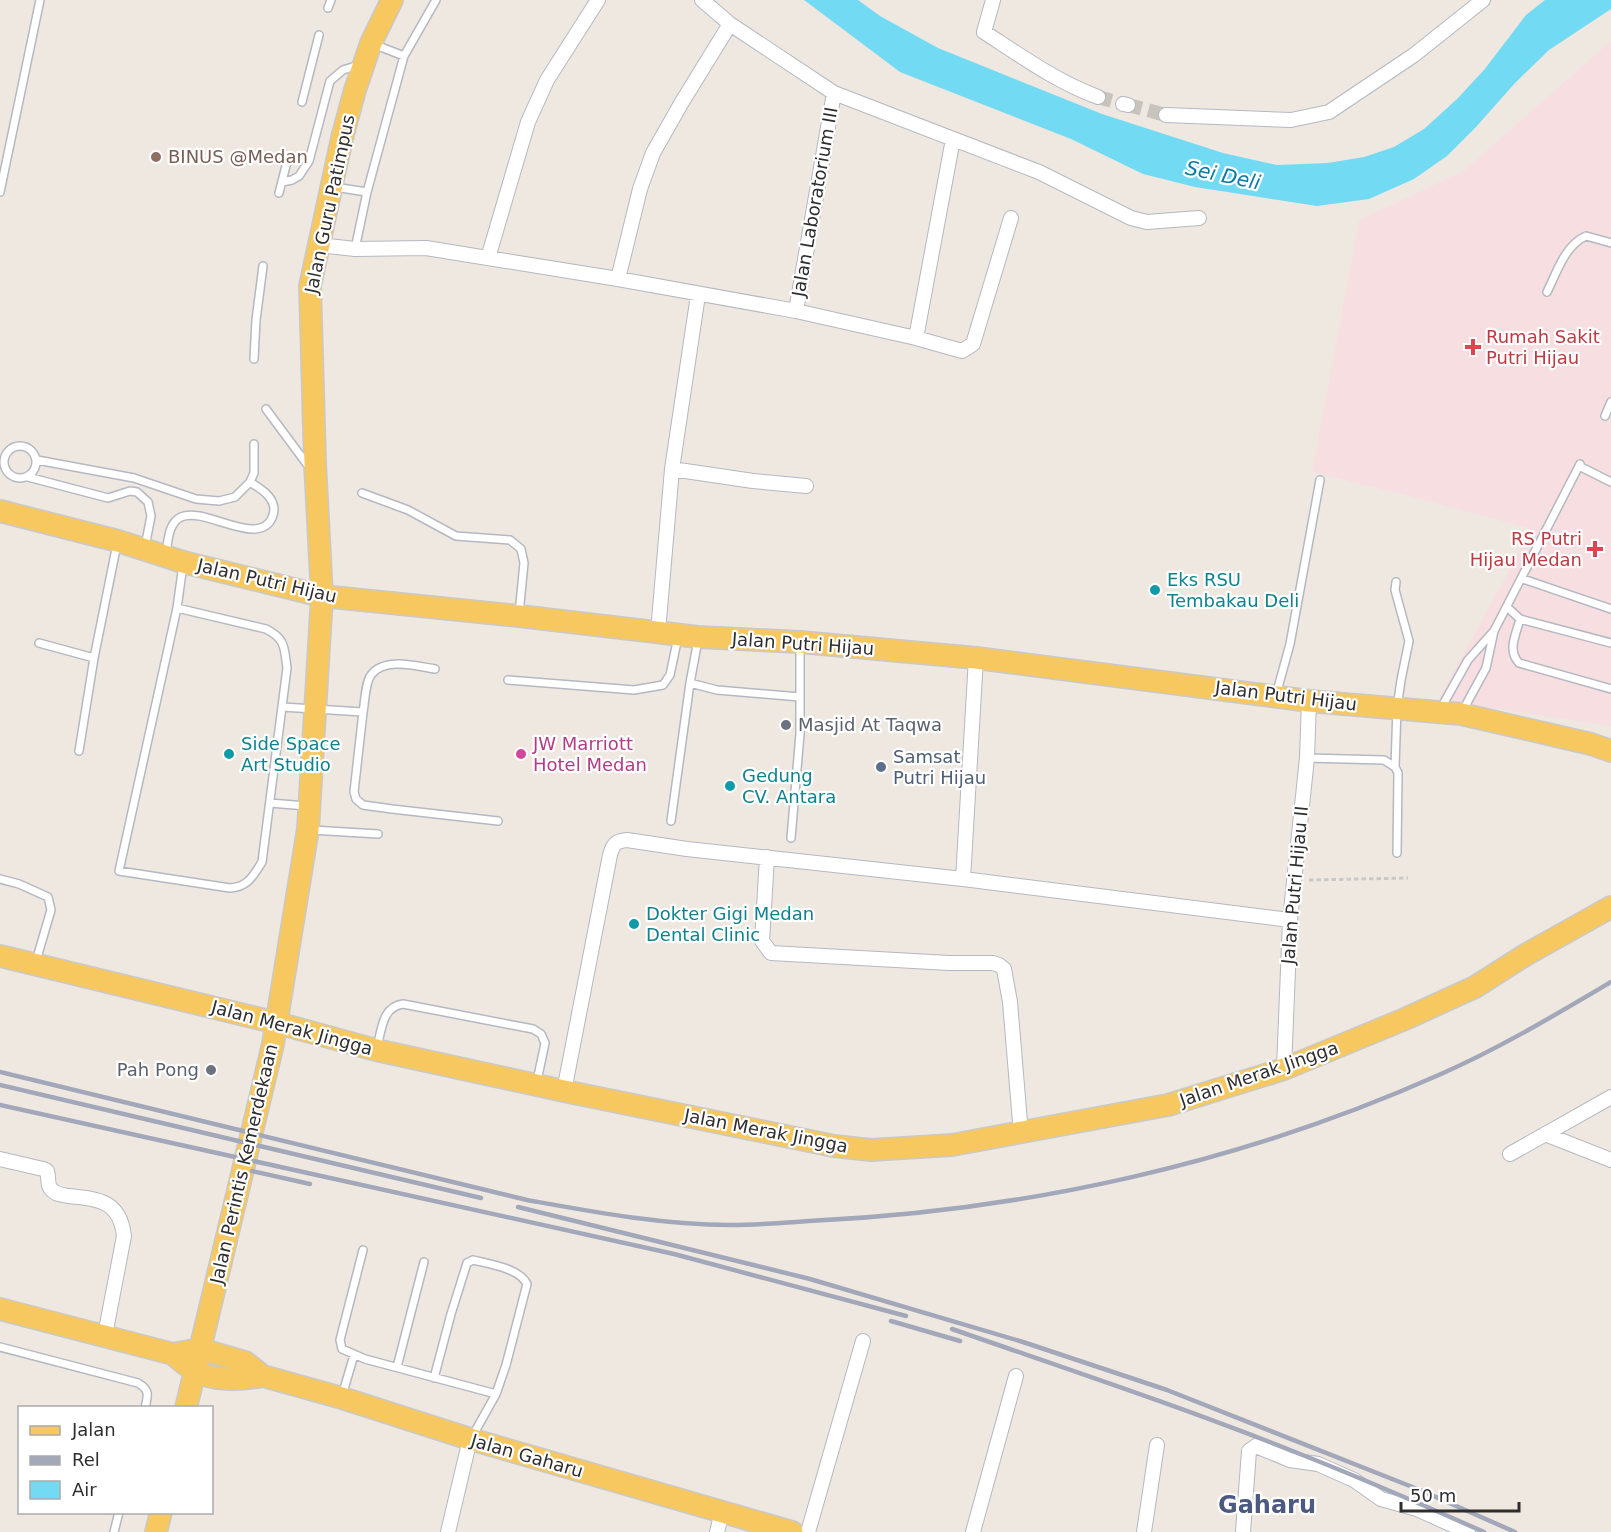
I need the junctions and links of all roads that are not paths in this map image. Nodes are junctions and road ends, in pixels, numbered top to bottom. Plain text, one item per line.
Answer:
1 (40, 0) edge
2 (332, 0) edge
3 (392, 0) edge
4 (436, 0) edge
5 (598, 0) edge
6 (702, 0) edge
7 (993, 0) edge
8 (1483, 0) edge
9 (328, 8) dead end
10 (730, 24) junction
11 (319, 35) dead end
12 (371, 43) junction
13 (404, 56) junction
14 (363, 64) junction
15 (834, 93) junction
16 (1098, 97) tunnel mouth
17 (302, 102) dead end
18 (1166, 116) tunnel mouth
19 (953, 139) junction
20 (288, 158) dead end
21 (282, 182) junction
22 (331, 187) junction
23 (0, 192) edge
24 (279, 192) dead end
25 (367, 192) junction
26 (1011, 218) dead end
27 (1199, 218) dead end
28 (1611, 243) edge
29 (319, 245) junction
30 (355, 249) junction
31 (488, 258) junction
32 (263, 266) dead end
33 (618, 279) junction
34 (1547, 292) dead end
35 (698, 295) junction
36 (796, 311) junction
37 (916, 338) junction
38 (254, 358) dead end
39 (1611, 402) edge
40 (266, 409) dead end
41 (1605, 416) dead end
42 (254, 444) dead end
43 (37, 460) junction
44 (672, 469) junction
45 (316, 475) junction
46 (28, 477) junction
47 (1320, 480) dead end
48 (250, 482) junction
49 (1611, 482) edge
50 (806, 486) dead end
51 (362, 493) dead end
52 (0, 511) edge
53 (118, 542) junction
54 (144, 550) junction
55 (174, 559) junction
56 (1523, 579) junction
57 (1396, 582) dead end
58 (321, 596) junction
59 (1507, 607) junction
60 (177, 608) junction
61 (1611, 609) edge
62 (519, 616) junction
63 (1520, 619) junction
64 (1494, 631) junction
65 (678, 635) junction
66 (800, 642) junction
67 (39, 643) dead end
68 (1611, 643) edge
69 (94, 658) junction
70 (975, 658) junction
71 (435, 669) dead end
72 (508, 680) dead end
73 (690, 683) junction
74 (1611, 689) edge
75 (1276, 695) junction
76 (800, 697) junction
77 (1309, 701) junction
78 (282, 706) junction
79 (1397, 708) junction
80 (316, 710) junction
81 (1439, 711) junction
82 (363, 712) junction
83 (1461, 714) junction
84 (79, 751) dead end
85 (1611, 751) edge
86 (1307, 758) junction
87 (1395, 766) junction
88 (270, 803) junction
89 (310, 806) junction
90 (671, 820) dead end
91 (498, 821) dead end
92 (308, 829) junction
93 (378, 834) dead end
94 (791, 838) dead end
95 (1397, 852) dead end
96 (767, 857) junction
97 (0, 879) edge
98 (963, 879) junction
99 (1611, 907) edge
100 (1290, 920) junction
101 (0, 956) edge
102 (36, 963) junction
103 (277, 1023) junction
104 (376, 1050) junction
105 (1284, 1069) junction
106 (537, 1084) junction
107 (564, 1091) junction
108 (1611, 1097) edge
109 (1021, 1134) junction
110 (1545, 1134) junction
111 (1510, 1154) dead end
112 (0, 1159) edge
113 (1611, 1160) edge
114 (363, 1250) dead end
115 (424, 1262) dead end
116 (0, 1309) edge
117 (105, 1335) junction
118 (863, 1341) dead end
119 (0, 1347) edge
120 (200, 1349) junction
121 (173, 1354) junction
122 (354, 1355) junction
123 (397, 1367) junction
124 (194, 1371) junction
125 (263, 1376) junction
126 (1016, 1376) dead end
127 (434, 1378) junction
128 (496, 1394) junction
129 (342, 1398) junction
130 (145, 1406) edge
131 (186, 1406) edge
132 (470, 1439) junction
133 (1157, 1444) dead end
134 (118, 1514) edge
135 (160, 1514) edge
136 (719, 1522) edge
137 (114, 1532) edge
138 (156, 1532) edge
139 (448, 1532) edge
140 (792, 1532) edge
141 (808, 1532) edge
142 (972, 1532) edge
143 (1144, 1532) edge
144 (1243, 1532) edge
145 (1468, 1532) edge

1 - 23 lane
2 - 9 lane
3 - 12 main road, Jalan Guru Patimpus
4 - 13 lane
5 - 31 street
6 - 10 street
7 - 16 street
8 - 18 street
10 - 15 street
10 - 33 street
11 - 17 lane
12 - 13 lane
12 - 14 main road, Jalan Guru Patimpus
13 - 25 lane
14 - 21 lane
14 - 22 main road, Jalan Guru Patimpus
15 - 19 street
15 - 36 street, Jalan Laboratorium III
19 - 27 street
19 - 37 street
20 - 21 lane
21 - 24 lane
22 - 25 lane
22 - 29 main road, Jalan Guru Patimpus
25 - 30 lane
26 - 37 street
28 - 34 lane
29 - 30 street
29 - 45 main road, Jalan Guru Patimpus
30 - 31 street
31 - 33 street
32 - 38 lane
33 - 35 street
35 - 36 street
35 - 44 street
36 - 37 street
39 - 41 lane
40 - 45 lane
42 - 48 lane
43 - 46 lane
43 - 46 lane
43 - 48 lane
44 - 50 street
44 - 65 street
45 - 58 main road, Jalan Guru Patimpus
46 - 54 lane
47 - 75 lane
48 - 55 lane
49 - 56 lane
51 - 62 lane
52 - 53 main road, Jalan Putri Hijau
53 - 54 main road, Jalan Putri Hijau
53 - 69 lane
54 - 55 main road, Jalan Putri Hijau
55 - 58 main road, Jalan Putri Hijau
55 - 60 lane
56 - 59 lane
56 - 61 lane
57 - 79 lane
58 - 62 main road, Jalan Putri Hijau
58 - 80 main road, Jalan Perintis Kemerdekaan
59 - 63 lane
59 - 64 lane
60 - 78 lane
60 - 88 lane
62 - 65 main road, Jalan Putri Hijau
63 - 68 lane
63 - 74 lane
64 - 81 lane
64 - 83 lane
65 - 66 main road, Jalan Putri Hijau
65 - 72 lane
65 - 73 lane
66 - 70 main road, Jalan Putri Hijau
66 - 76 lane
67 - 69 lane
69 - 84 lane
70 - 75 main road, Jalan Putri Hijau
70 - 98 street
71 - 82 lane
73 - 76 lane
73 - 90 lane
75 - 77 main road, Jalan Putri Hijau
76 - 94 lane
77 - 79 main road, Jalan Putri Hijau
77 - 86 street, Jalan Putri Hijau II
78 - 80 lane
78 - 88 lane
79 - 81 main road, Jalan Putri Hijau
79 - 87 lane
80 - 82 lane
80 - 89 main road, Jalan Perintis Kemerdekaan
81 - 83 main road, Jalan Putri Hijau
82 - 91 lane
83 - 85 main road, Jalan Putri Hijau
86 - 87 lane
86 - 100 street, Jalan Putri Hijau II
87 - 95 lane
88 - 89 lane
89 - 92 main road, Jalan Perintis Kemerdekaan
92 - 93 lane
92 - 103 main road, Jalan Perintis Kemerdekaan
96 - 98 street
96 - 107 street
96 - 109 street
97 - 102 lane
98 - 100 street
99 - 105 main road, Jalan Merak Jingga
100 - 105 street, Jalan Putri Hijau II
101 - 102 main road, Jalan Merak Jingga
102 - 103 main road, Jalan Merak Jingga
103 - 104 main road, Jalan Merak Jingga
103 - 120 main road, Jalan Perintis Kemerdekaan
104 - 106 main road, Jalan Merak Jingga
104 - 106 lane
105 - 109 main road, Jalan Merak Jingga
106 - 107 main road, Jalan Merak Jingga
107 - 109 main road, Jalan Merak Jingga
108 - 110 street
110 - 111 street
110 - 113 street
112 - 117 street
114 - 122 lane
115 - 123 lane
116 - 117 main road, Jalan Gaharu
117 - 121 main road, Jalan Gaharu
118 - 141 street
119 - 130 lane
120 - 121 main road, Jalan Gaharu
120 - 124 main road, Jalan Perintis Kemerdekaan
120 - 125 main road, Jalan Gaharu
121 - 124 main road, Jalan Gaharu
122 - 123 lane
122 - 129 lane
123 - 127 lane
124 - 125 main road, Jalan Gaharu
124 - 131 main road, Jalan Perintis Kemerdekaan
125 - 129 main road, Jalan Gaharu
126 - 142 street
127 - 128 lane
127 - 128 lane
128 - 132 lane
129 - 132 main road, Jalan Gaharu
132 - 136 main road, Jalan Gaharu
132 - 139 street
133 - 143 street
134 - 137 lane
135 - 138 main road
136 - 140 main road, Jalan Gaharu
144 - 145 street

